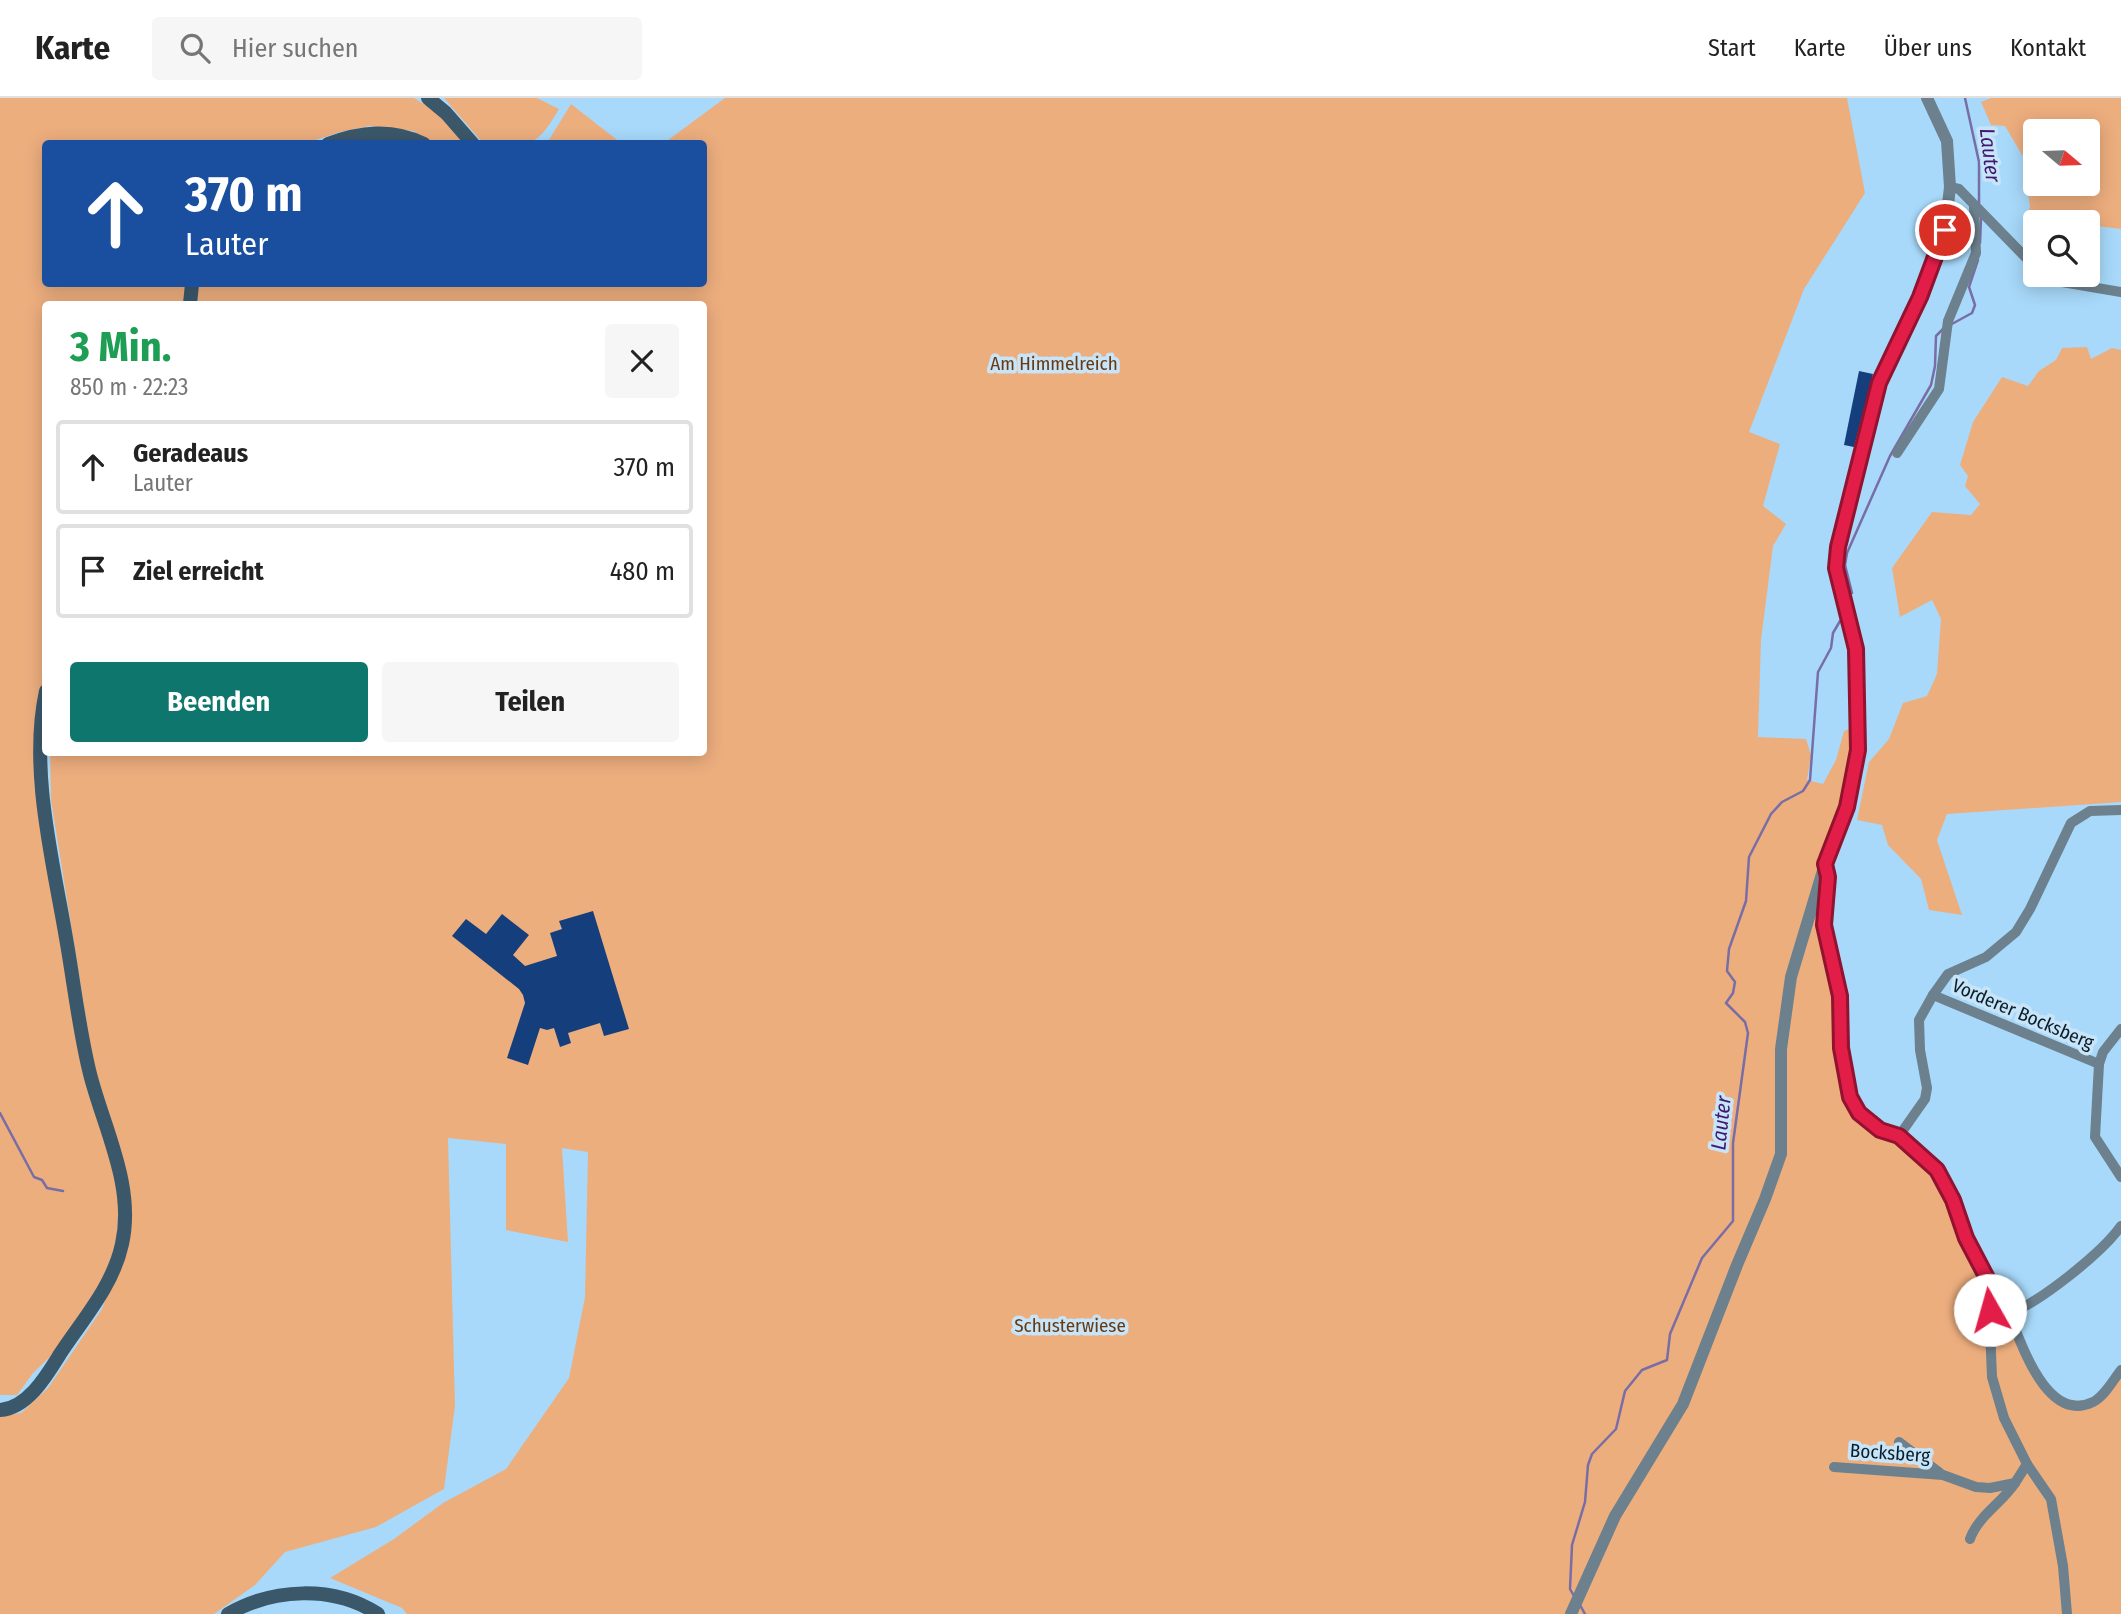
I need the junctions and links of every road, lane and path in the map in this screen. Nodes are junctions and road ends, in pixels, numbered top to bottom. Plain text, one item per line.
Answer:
1 (428, 98) edge
2 (1927, 98) edge
3 (340, 140) edge
4 (416, 140) edge
5 (470, 140) edge
6 (1950, 187) junction
7 (1974, 207) junction
8 (2023, 255) edge
9 (2092, 287) edge
10 (2121, 292) edge
11 (1897, 453) dead end
12 (42, 725) edge
13 (2121, 810) edge
14 (1825, 864) junction
15 (1933, 995) junction
16 (2121, 1029) edge
17 (2099, 1064) junction
18 (1899, 1136) junction
19 (2121, 1177) edge
20 (2121, 1226) edge
21 (1988, 1280) junction
22 (2009, 1314) junction
23 (2121, 1370) edge
24 (0, 1410) edge
25 (1899, 1442) dead end
26 (2027, 1464) junction
27 (1834, 1467) dead end
28 (1943, 1475) junction
29 (2015, 1483) junction
30 (1970, 1539) dead end
31 (1572, 1611) edge
32 (228, 1614) edge
33 (378, 1614) edge
34 (2067, 1614) edge

1 - 5 main road
2 - 6 street
3 - 4 main road
6 - 7 street
6 - 14 street
7 - 8 street
7 - 11 street
9 - 10 street
12 - 24 main road
13 - 15 street, Vorderer Bocksberg
14 - 18 street
14 - 31 street
15 - 17 street, Vorderer Bocksberg
15 - 18 street, Vorderer Bocksberg
16 - 17 street
17 - 19 street
18 - 21 street
20 - 22 street
21 - 22 street
21 - 26 street
22 - 23 street
25 - 28 street, Bocksberg
26 - 29 street
26 - 34 street
27 - 28 street, Bocksberg
28 - 29 street, Bocksberg
29 - 30 street
32 - 33 main road

